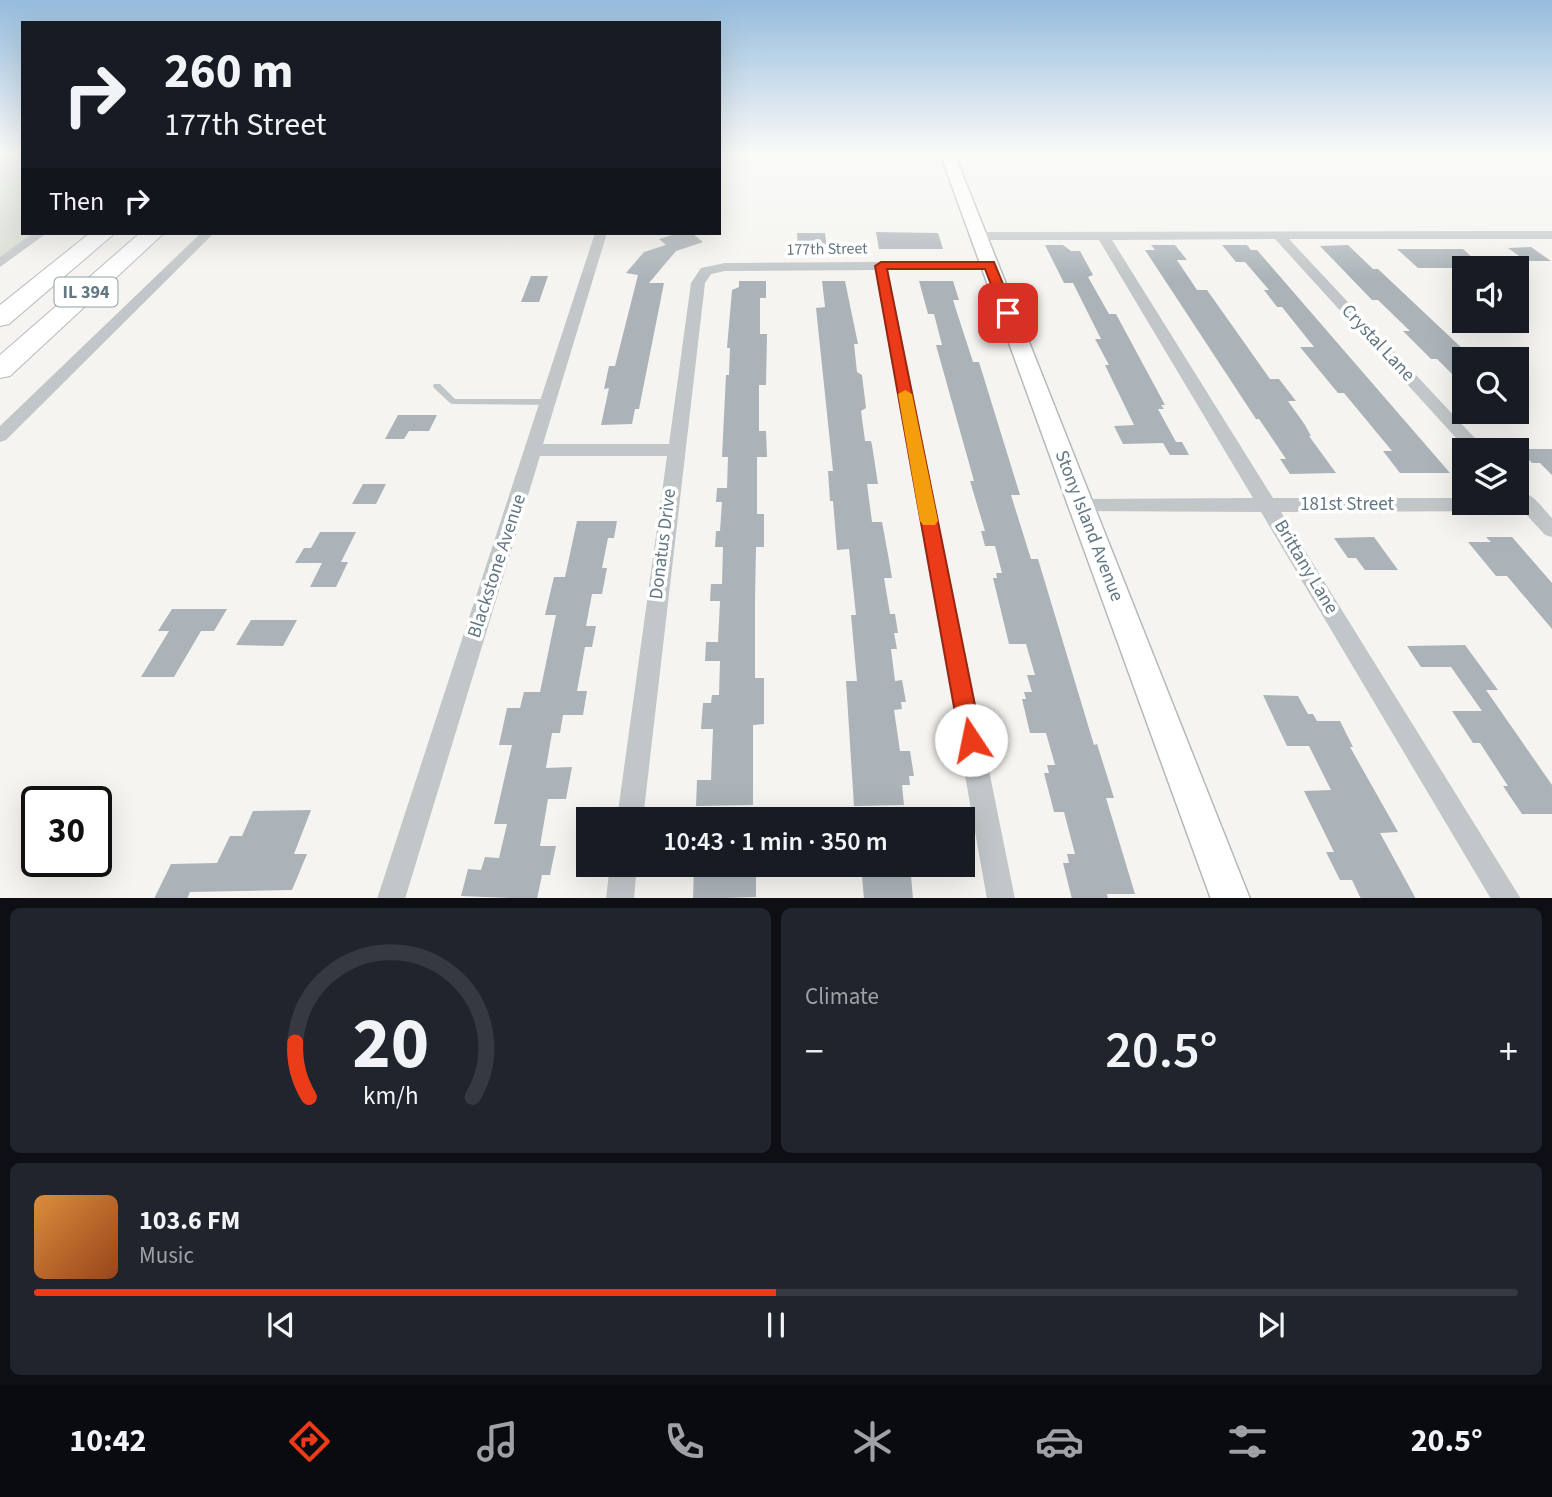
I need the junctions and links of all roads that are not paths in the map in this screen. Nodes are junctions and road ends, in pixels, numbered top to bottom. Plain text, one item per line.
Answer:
1 (963, 195) edge
2 (38, 235) edge
3 (102, 235) edge
4 (151, 235) edge
5 (206, 235) edge
6 (600, 235) edge
7 (1552, 235) edge
8 (979, 236) junction
9 (1103, 236) junction
10 (1279, 236) junction
11 (0, 263) edge
12 (990, 265) junction
13 (881, 266) junction
14 (706, 271) joint
15 (0, 318) edge
16 (0, 370) edge
17 (437, 386) dead end
18 (548, 402) junction
19 (0, 436) edge
20 (1466, 438) edge
21 (533, 450) junction
22 (675, 450) junction
23 (1452, 500) edge
24 (1267, 504) junction
25 (1529, 505) edge
26 (1082, 506) junction
27 (1552, 530) edge
28 (631, 807) edge
29 (622, 877) edge
30 (391, 898) edge
31 (620, 898) edge
32 (1001, 898) edge
33 (1231, 898) edge
34 (1507, 898) edge

1 - 8 street, Stony Island Avenue
2 - 11 street
3 - 15 highway, IL 394
4 - 16 highway, IL 394
5 - 19 street
6 - 18 street, Blackstone Avenue
7 - 10 street
8 - 9 street
8 - 12 street, Stony Island Avenue
9 - 10 street
9 - 24 street, Brittany Lane
10 - 20 street, Crystal Lane
12 - 13 street, 177th Street
12 - 26 street, Stony Island Avenue
13 - 14 street, 177th Street
13 - 32 street
14 - 22 street, Donatus Drive
17 - 18 lane
18 - 21 street, Blackstone Avenue
21 - 22 street
21 - 30 street, Blackstone Avenue
22 - 28 street, Donatus Drive
23 - 24 street, 181st Street
24 - 26 street, 181st Street
24 - 34 street, Brittany Lane
25 - 27 street
26 - 33 street, Stony Island Avenue
29 - 31 street

